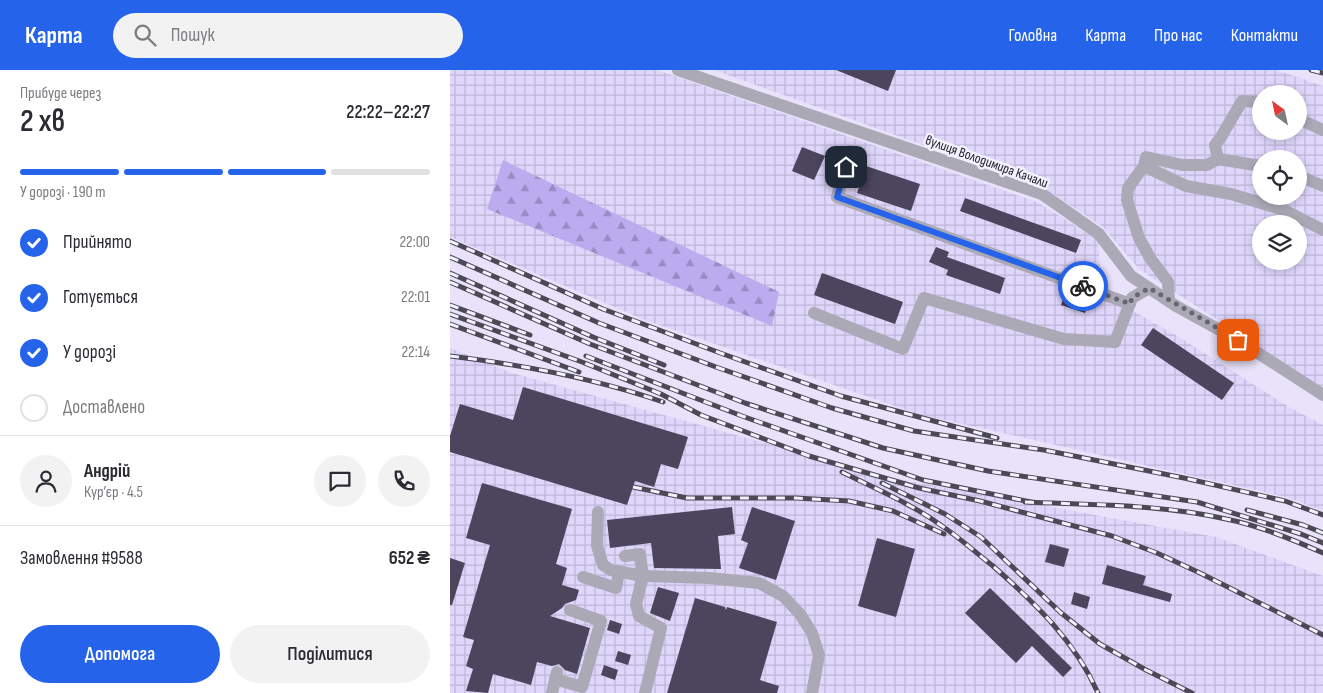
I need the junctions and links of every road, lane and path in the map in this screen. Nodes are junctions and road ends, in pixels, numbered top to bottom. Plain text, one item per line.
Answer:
1 (678, 70) edge
2 (1252, 102) edge
3 (1308, 124) edge
4 (1323, 130) edge
5 (850, 152) dead end
6 (1218, 159) junction
7 (1252, 165) edge
8 (1144, 166) junction
9 (1307, 179) edge
10 (1323, 186) edge
11 (1323, 230) edge
12 (1149, 288) junction
13 (1169, 301) junction
14 (1130, 304) junction
15 (814, 313) dead end
16 (1323, 395) edge
17 (598, 512) dead end
18 (625, 556) dead end
19 (619, 572) junction
20 (643, 576) junction
21 (582, 577) dead end
22 (570, 610) dead end
23 (552, 693) edge
24 (645, 693) edge
25 (812, 693) edge

1 - 12 street, вулиця Володимира Качали
2 - 6 street
3 - 4 street
5 - 14 street
6 - 7 street
6 - 8 street
8 - 11 street
8 - 13 street
9 - 10 street
12 - 13 street, вулиця Володимира Качали
12 - 14 street
13 - 16 street, вулиця Володимира Качали
14 - 15 street
17 - 19 street
18 - 20 street
19 - 20 street
19 - 21 street
20 - 24 street
20 - 25 street
22 - 23 street

